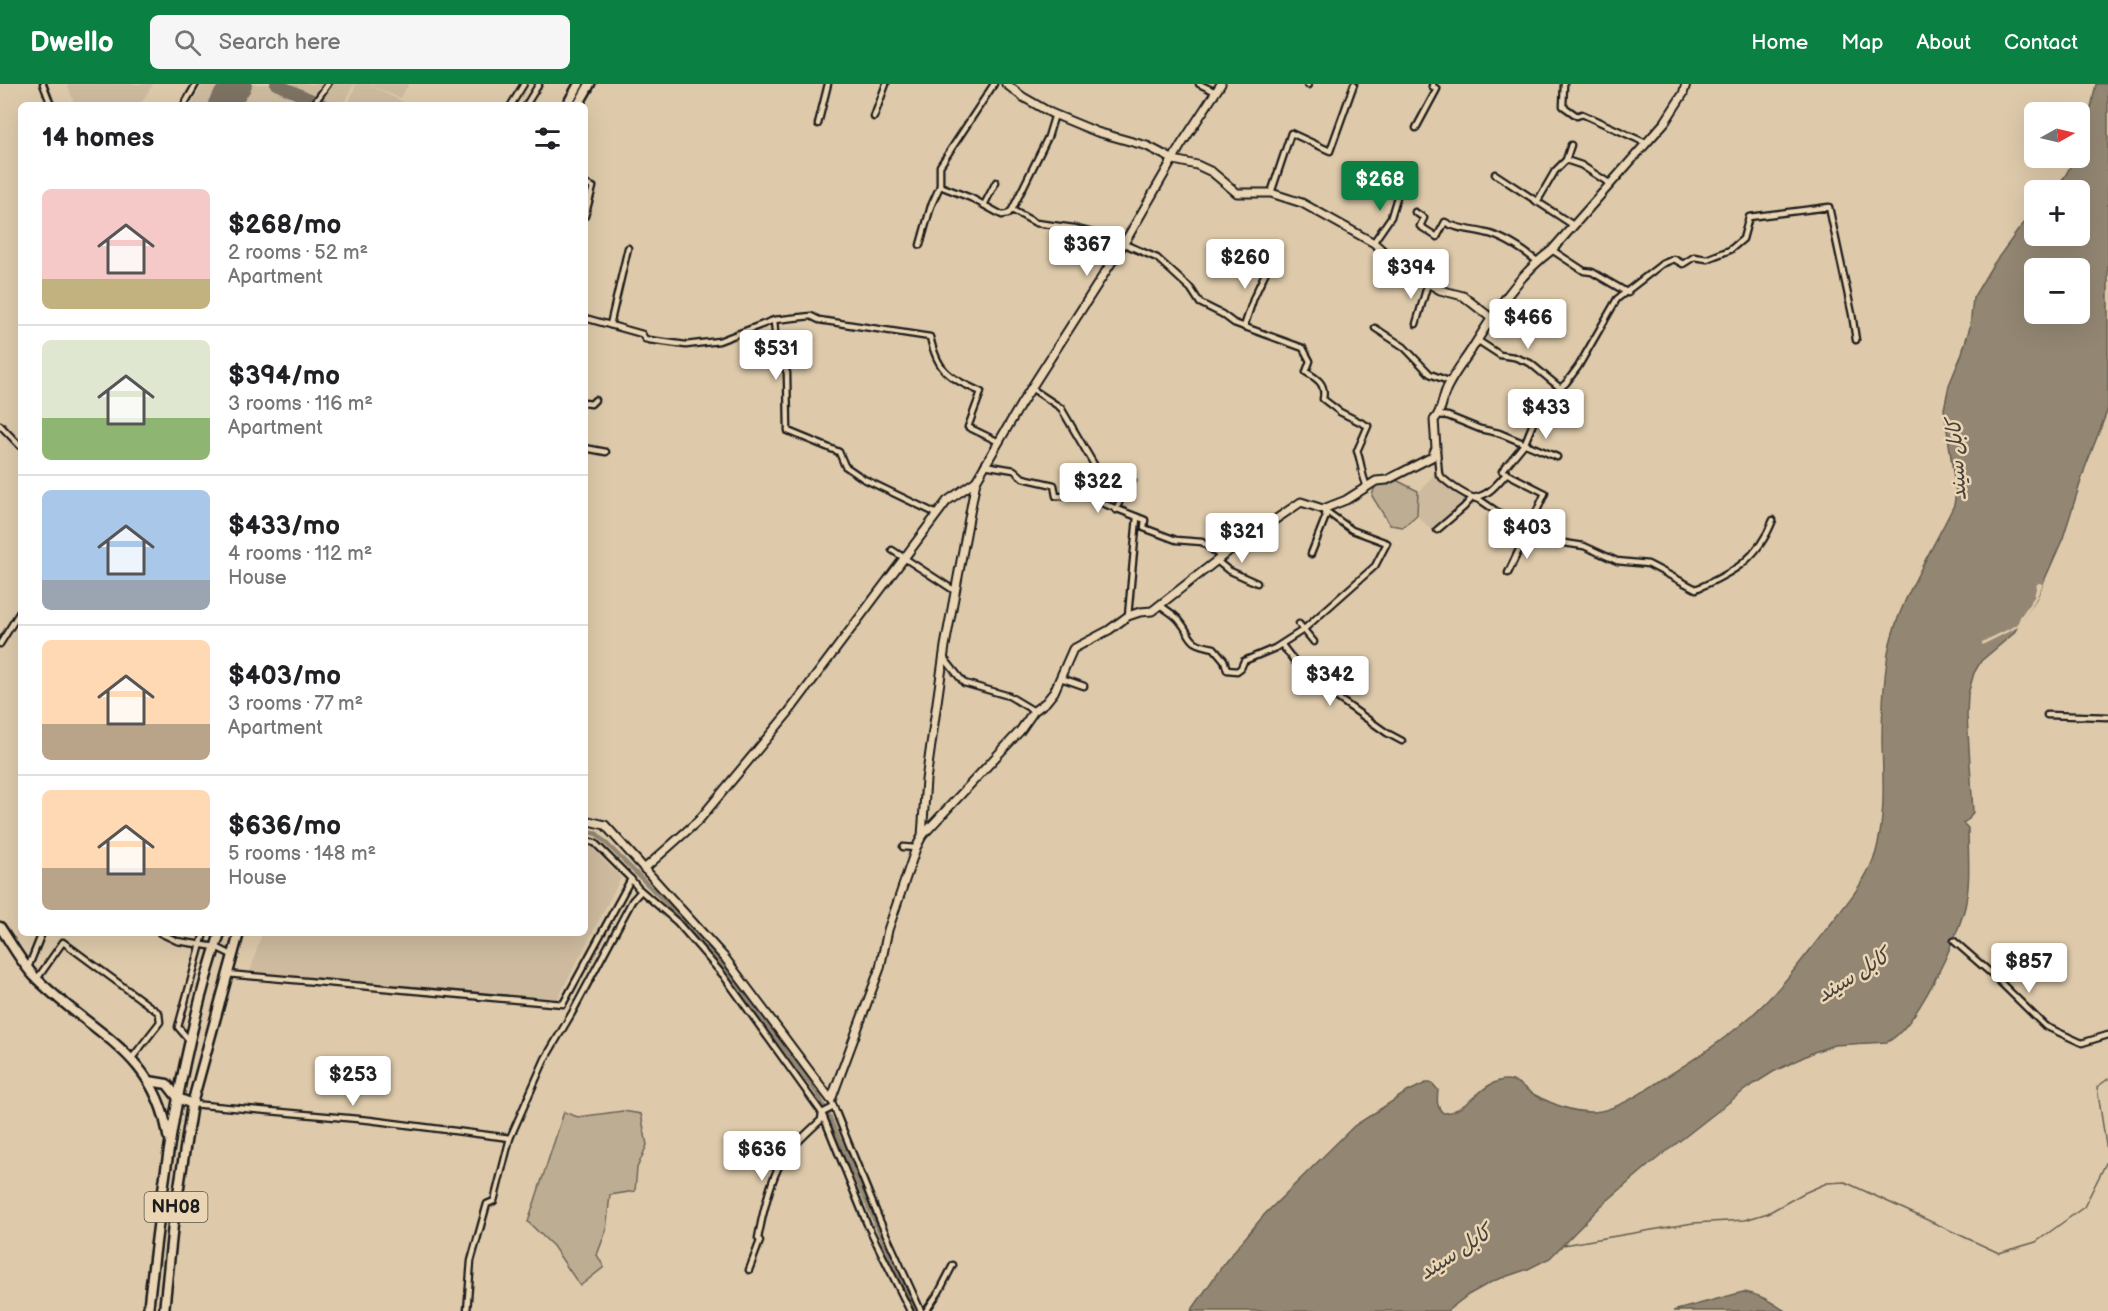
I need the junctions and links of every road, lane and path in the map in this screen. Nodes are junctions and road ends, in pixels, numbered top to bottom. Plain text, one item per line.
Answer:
1 (43, 84) edge
2 (196, 84) edge
3 (328, 84) edge
4 (524, 84) edge
5 (539, 84) edge
6 (579, 84) edge
7 (590, 84) edge
8 (828, 84) edge
9 (886, 84) edge
10 (994, 84) edge
11 (1006, 84) edge
12 (1199, 84) edge
13 (1221, 84) edge
14 (1354, 84) edge
15 (1433, 84) edge
16 (1564, 84) edge
17 (1686, 84) edge
18 (1216, 92) junction
19 (50, 102) edge
20 (186, 102) edge
21 (315, 102) edge
22 (513, 102) edge
23 (528, 102) edge
24 (569, 102) edge
25 (580, 102) edge
26 (1055, 114) junction
27 (874, 117) dead end
28 (818, 124) dead end
29 (1416, 128) dead end
30 (1646, 143) junction
31 (1571, 145) dead end
32 (1174, 160) junction
33 (1566, 160) junction
34 (1495, 174) dead end
35 (996, 182) dead end
36 (1609, 183) junction
37 (588, 185) edge
38 (940, 186) junction
39 (1400, 188) dead end
40 (1271, 194) junction
41 (1537, 202) junction
42 (588, 205) edge
43 (984, 205) junction
44 (1012, 210) junction
45 (1415, 212) dead end
46 (1573, 225) junction
47 (1373, 243) junction
48 (1123, 244) junction
49 (920, 245) dead end
50 (628, 248) dead end
51 (1552, 250) junction
52 (1537, 261) junction
53 (1270, 263) dead end
54 (1428, 283) junction
55 (1628, 292) junction
56 (1491, 318) junction
57 (588, 319) edge
58 (774, 320) junction
59 (1416, 324) dead end
60 (610, 325) junction
61 (1244, 327) junction
62 (1376, 328) dead end
63 (1477, 340) junction
64 (1856, 340) dead end
65 (1450, 382) junction
66 (1559, 387) junction
67 (1031, 388) junction
68 (595, 400) dead end
69 (588, 404) edge
70 (1438, 416) junction
71 (0, 424) edge
72 (999, 442) junction
73 (1525, 442) junction
74 (18, 444) edge
75 (1436, 448) junction
76 (588, 449) edge
77 (606, 452) dead end
78 (1557, 457) dead end
79 (984, 465) junction
80 (1507, 473) junction
81 (1133, 480) dead end
82 (976, 481) junction
83 (1367, 486) junction
84 (1092, 497) junction
85 (1472, 498) junction
86 (1116, 510) junction
87 (1323, 510) junction
88 (938, 514) junction
89 (1137, 517) junction
90 (1773, 520) dead end
91 (1437, 530) dead end
92 (1526, 534) junction
93 (892, 550) dead end
94 (1311, 554) dead end
95 (904, 559) junction
96 (1219, 559) junction
97 (1508, 573) dead end
98 (1257, 583) dead end
99 (955, 591) junction
100 (1160, 605) junction
101 (18, 615) edge
102 (1128, 616) junction
103 (1301, 627) junction
104 (1314, 642) dead end
105 (0, 644) edge
106 (1282, 645) junction
107 (944, 658) junction
108 (1060, 678) junction
109 (1084, 686) dead end
110 (1034, 711) junction
111 (2047, 715) dead end
112 (2108, 717) edge
113 (1402, 741) dead end
114 (588, 821) edge
115 (922, 836) junction
116 (588, 841) edge
117 (903, 847) dead end
118 (916, 848) junction
119 (644, 869) junction
120 (631, 879) junction
121 (642, 891) junction
122 (0, 927) edge
123 (41, 936) edge
124 (166, 936) edge
125 (203, 936) edge
126 (219, 936) edge
127 (238, 936) edge
128 (1954, 941) dead end
129 (201, 944) junction
130 (216, 947) junction
131 (232, 955) junction
132 (28, 968) junction
133 (227, 974) junction
134 (37, 979) junction
135 (2108, 1035) edge
136 (191, 1042) junction
137 (132, 1058) junction
138 (149, 1081) junction
139 (178, 1098) junction
140 (192, 1104) junction
141 (832, 1104) junction
142 (822, 1113) junction
143 (510, 1138) junction
144 (169, 1141) junction
145 (953, 1266) dead end
146 (749, 1270) dead end
147 (148, 1311) edge
148 (164, 1311) edge
149 (467, 1311) edge
150 (910, 1311) edge
151 (921, 1311) edge
152 (926, 1311) edge

1 - 19 street
2 - 20 street
3 - 21 street
4 - 22 street
5 - 23 street
6 - 24 highway
7 - 25 highway
8 - 28 street
9 - 27 street
10 - 38 street
11 - 26 street
12 - 18 street
13 - 18 street
14 - 40 street
15 - 29 street
16 - 30 street
17 - 30 street
18 - 32 street
26 - 32 street
26 - 44 street
30 - 36 street
31 - 33 street
32 - 40 street
32 - 48 street
33 - 36 street
33 - 41 street
34 - 41 street
35 - 43 street
36 - 46 street
37 - 42 street
38 - 43 street
38 - 49 street
39 - 47 street
40 - 47 street
41 - 46 street
43 - 44 street
44 - 48 street
45 - 52 street
46 - 51 street
47 - 54 street
48 - 61 street
48 - 67 street
50 - 60 street
51 - 52 street
51 - 55 street
52 - 56 street
53 - 61 street
54 - 56 street
54 - 59 street
55 - 64 street
55 - 66 street
56 - 63 street
57 - 60 street
58 - 60 street
58 - 72 street
58 - 88 street
61 - 83 street
62 - 65 street
63 - 65 street
63 - 66 street
65 - 70 street
66 - 73 street
67 - 72 street
67 - 84 street
68 - 69 street
70 - 73 street
70 - 75 street
71 - 74 street
72 - 79 street
73 - 78 street
73 - 80 street
75 - 83 street
75 - 85 street
76 - 77 street
79 - 82 street
79 - 84 street
80 - 85 street
80 - 92 street
81 - 86 street
82 - 88 street
82 - 99 street
83 - 87 street
84 - 86 street
85 - 91 street
85 - 92 street
86 - 89 street
87 - 94 street
87 - 96 street
87 - 103 street
88 - 95 street
89 - 96 street
89 - 102 street
90 - 92 street
92 - 97 street
93 - 95 street
95 - 99 street
95 - 119 street
96 - 98 street
96 - 100 street
99 - 107 street
100 - 102 street
100 - 106 street
101 - 105 street
102 - 108 street
103 - 104 street
103 - 106 street
106 - 113 street
107 - 110 street
107 - 115 street
108 - 109 street
108 - 110 street
110 - 115 street
111 - 112 street
114 - 119 street
115 - 118 street
116 - 120 street
117 - 118 street
118 - 141 street
119 - 141 street
120 - 121 street
120 - 133 street
121 - 142 street
121 - 143 street
122 - 132 highway
123 - 132 street
124 - 129 street
125 - 129 street
126 - 130 highway, NH08
127 - 131 highway, NH08
128 - 135 street
129 - 130 street
129 - 136 street
130 - 131 street
130 - 136 highway, NH08
131 - 133 highway, NH08
132 - 134 highway
133 - 140 highway, NH08
134 - 137 highway
134 - 137 street
136 - 139 highway, NH08
137 - 138 highway
138 - 139 highway
138 - 144 highway
139 - 140 highway
139 - 144 highway, NH08
140 - 143 street
140 - 148 highway, NH08
141 - 142 street
141 - 151 street
142 - 146 street
142 - 150 street
143 - 149 street
144 - 147 highway, NH08
145 - 152 street

